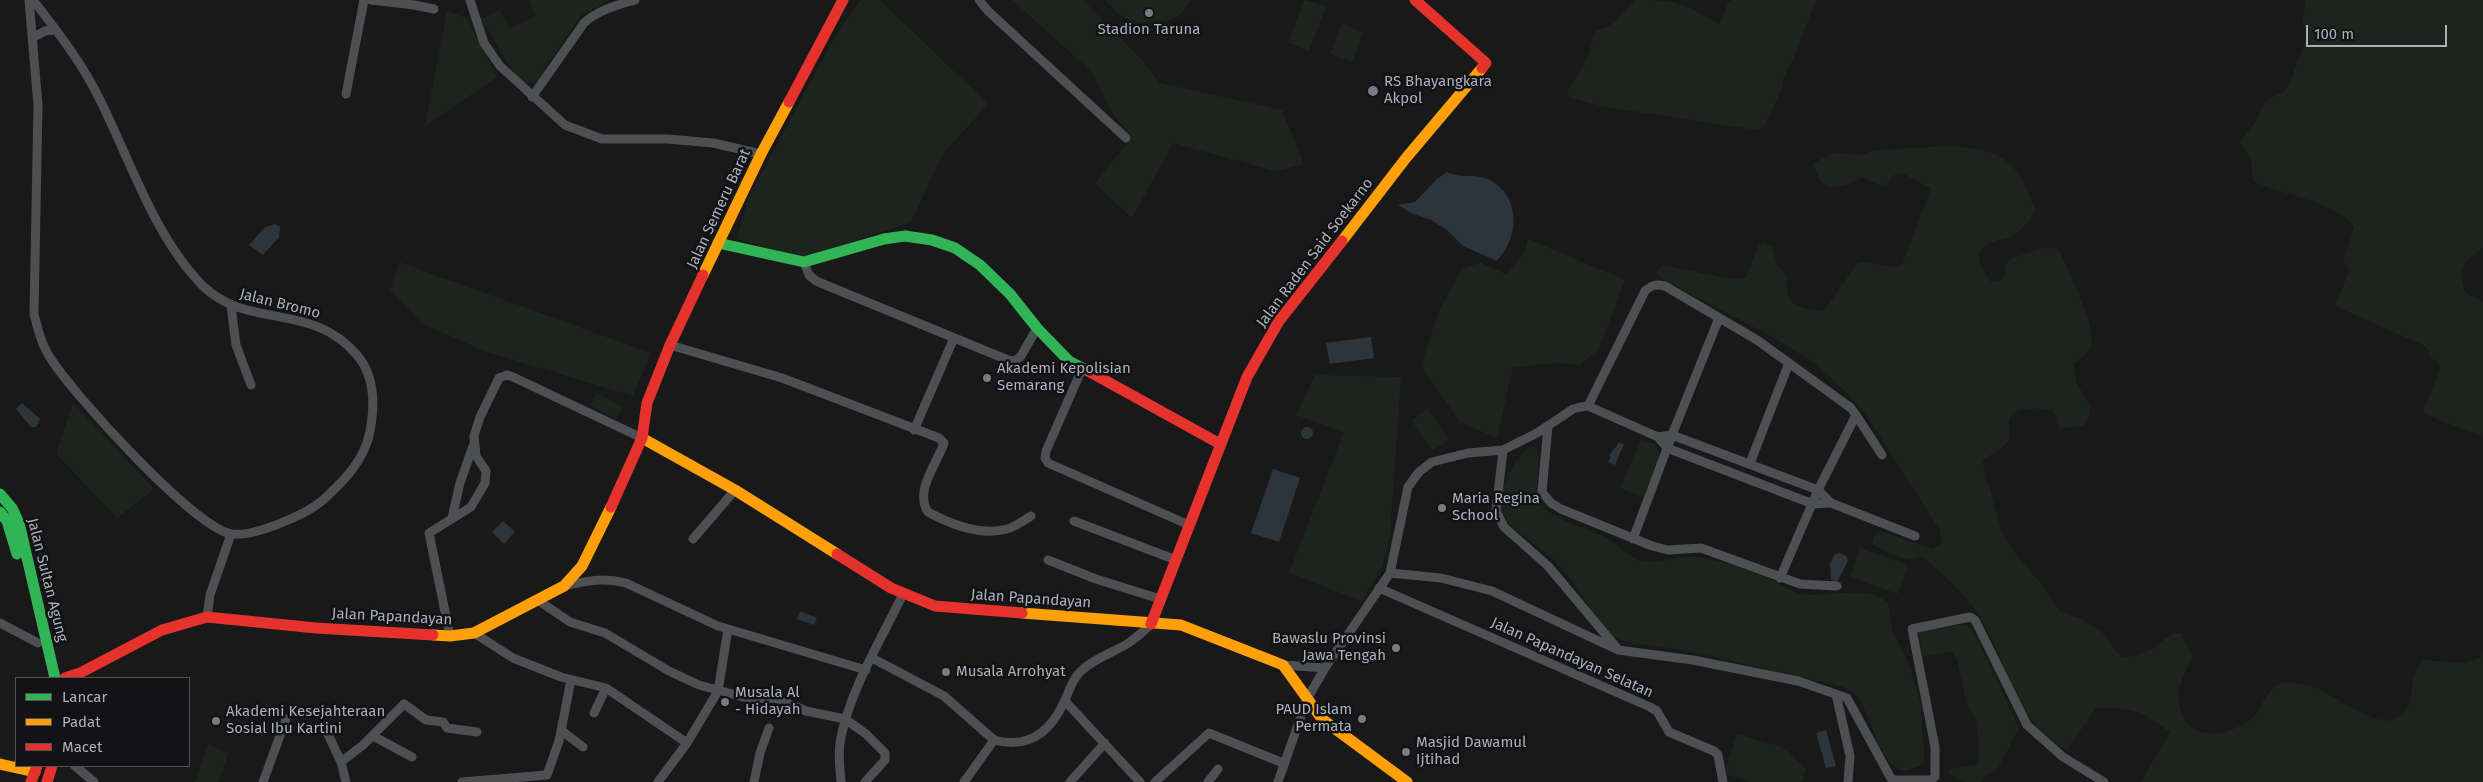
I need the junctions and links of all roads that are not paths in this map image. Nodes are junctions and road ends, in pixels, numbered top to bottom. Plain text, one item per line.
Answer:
1 (31, 0) edge
2 (364, 0) edge
3 (371, 0) edge
4 (470, 0) edge
5 (635, 0) edge
6 (842, 0) edge
7 (979, 0) edge
8 (1415, 0) edge
9 (382, 1) edge
10 (434, 10) dead end
11 (56, 30) junction
12 (34, 37) junction
13 (346, 94) dead end
14 (532, 96) junction
15 (1126, 138) dead end
16 (761, 154) junction
17 (718, 243) junction
18 (804, 262) junction
19 (231, 306) junction
20 (1719, 318) junction
21 (1037, 328) junction
22 (954, 338) junction
23 (670, 345) junction
24 (1789, 363) junction
25 (1082, 369) junction
26 (250, 385) dead end
27 (1588, 406) junction
28 (1856, 415) junction
29 (1548, 426) junction
30 (914, 430) junction
31 (1672, 435) junction
32 (1658, 437) junction
33 (642, 438) junction
34 (1220, 444) junction
35 (473, 446) junction
36 (1667, 448) junction
37 (1503, 450) junction
38 (1882, 455) dead end
39 (1750, 463) junction
40 (1744, 478) junction
41 (736, 490) junction
42 (1818, 490) junction
43 (0, 494) edge
44 (1832, 503) junction
45 (1813, 504) junction
46 (0, 512) edge
47 (1031, 516) dead end
48 (452, 518) junction
49 (1074, 521) dead end
50 (1188, 525) junction
51 (231, 534) junction
52 (1915, 536) dead end
53 (693, 539) dead end
54 (1633, 539) junction
55 (1048, 560) dead end
56 (1176, 560) junction
57 (1390, 573) junction
58 (1780, 578) junction
59 (564, 586) junction
60 (1837, 586) dead end
61 (1379, 588) junction
62 (903, 594) junction
63 (1160, 600) junction
64 (539, 601) junction
65 (207, 617) junction
66 (0, 623) edge
67 (1151, 624) junction
68 (728, 629) junction
69 (474, 633) junction
70 (450, 636) junction
71 (38, 643) junction
72 (1618, 650) junction
73 (872, 658) junction
74 (108, 659) junction
75 (1284, 665) junction
76 (1325, 668) junction
77 (866, 670) junction
78 (44, 677) edge
79 (55, 677) edge
80 (69, 677) edge
81 (91, 677) edge
82 (571, 680) junction
83 (606, 688) junction
84 (718, 691) junction
85 (1836, 694) junction
86 (1308, 698) junction
87 (1065, 702) junction
88 (594, 713) dead end
89 (286, 719) dead end
90 (846, 719) junction
91 (325, 728) dead end
92 (769, 728) dead end
93 (562, 731) junction
94 (477, 732) dead end
95 (373, 736) junction
96 (994, 740) junction
97 (687, 743) junction
98 (1105, 743) junction
99 (583, 747) dead end
100 (412, 756) dead end
101 (341, 762) junction
102 (1284, 763) junction
103 (0, 764) edge
104 (52, 767) edge
105 (76, 767) edge
106 (1218, 769) dead end
107 (35, 773) edge
108 (1893, 781) edge
109 (47, 782) edge
110 (94, 782) edge
111 (263, 782) edge
112 (346, 782) edge
113 (462, 782) edge
114 (658, 782) edge
115 (754, 782) edge
116 (841, 782) edge
117 (865, 782) edge
118 (964, 782) edge
119 (1070, 782) edge
120 (1140, 782) edge
121 (1155, 782) edge
122 (1208, 782) edge
123 (1278, 782) edge
124 (1407, 782) edge
125 (1723, 782) edge
126 (1848, 782) edge
127 (2104, 782) edge

1 - 11 street, Jalan Bromo
1 - 12 street, Jalan Bromo
2 - 13 street
3 - 9 street
4 - 14 street
5 - 14 street
6 - 16 main road, Jalan Semeru Barat
7 - 15 street
8 - 34 main road, Jalan Raden Said Soekarno
9 - 10 street
11 - 12 street
11 - 19 street, Jalan Bromo
12 - 51 street, Jalan Bromo
14 - 16 street
16 - 17 main road, Jalan Semeru Barat
17 - 18 main road
17 - 23 main road, Jalan Semeru Barat
18 - 21 main road
18 - 22 street
19 - 26 street
19 - 51 street, Jalan Bromo
20 - 24 street
20 - 27 street
20 - 31 street
21 - 22 street
21 - 25 main road
22 - 30 street
23 - 30 street
23 - 33 main road, Jalan Semeru Barat
24 - 28 street
24 - 39 street
25 - 34 main road
25 - 50 street
27 - 29 street
27 - 32 street
28 - 38 street
28 - 42 street
29 - 37 street
29 - 54 street
30 - 47 street
31 - 32 street
31 - 36 street
31 - 39 street
32 - 36 street
33 - 35 street, Jalan Papandayan
33 - 41 main road, Jalan Papandayan
33 - 59 main road, Jalan Papandayan
34 - 50 main road, Jalan Raden Said Soekarno
35 - 48 street
35 - 48 street
36 - 40 street
36 - 54 street
37 - 57 street
37 - 72 street
39 - 40 street
39 - 42 street
40 - 45 street
41 - 53 street
41 - 62 main road, Jalan Papandayan
42 - 44 street
42 - 45 street
43 - 79 main road, Jalan Sultan Agung
44 - 45 street
44 - 52 street
45 - 58 street
46 - 71 main road, Jalan Sultan Agung
48 - 70 street
49 - 56 street
50 - 56 main road, Jalan Raden Said Soekarno
51 - 65 street
54 - 58 street
55 - 63 street
56 - 63 main road, Jalan Raden Said Soekarno
57 - 61 street
57 - 72 street
58 - 60 street
59 - 64 main road, Jalan Papandayan
59 - 68 street
61 - 76 street
61 - 125 street, Jalan Papandayan Selatan
62 - 67 main road, Jalan Papandayan
62 - 73 street
63 - 67 main road, Jalan Raden Said Soekarno
64 - 69 main road, Jalan Papandayan
64 - 84 street
65 - 70 main road, Jalan Papandayan
65 - 74 main road, Jalan Papandayan
66 - 71 street
67 - 75 main road, Jalan Papandayan
67 - 87 street
68 - 77 street
68 - 84 street
69 - 70 main road, Jalan Papandayan
69 - 82 street
71 - 78 main road, Jalan Sultan Agung
72 - 85 street
73 - 77 street
73 - 96 street
74 - 80 main road, Jalan Papandayan
74 - 81 main road, Jalan Papandayan
75 - 76 street
75 - 86 main road
76 - 86 street
77 - 90 street
82 - 83 street
82 - 93 street
83 - 88 street
83 - 97 street
84 - 90 street
84 - 97 street
85 - 108 street
85 - 126 street
86 - 102 street
86 - 124 main road
87 - 96 street
87 - 98 street
89 - 111 street
90 - 116 street
90 - 117 street
91 - 101 street
92 - 115 street
93 - 99 street
93 - 113 street
94 - 95 street
95 - 100 street
95 - 101 street
96 - 118 street
97 - 114 street
98 - 119 street
98 - 120 street
101 - 112 street
102 - 121 street
102 - 123 street
103 - 107 main road
104 - 109 main road
105 - 110 street
106 - 122 street
108 - 127 street

